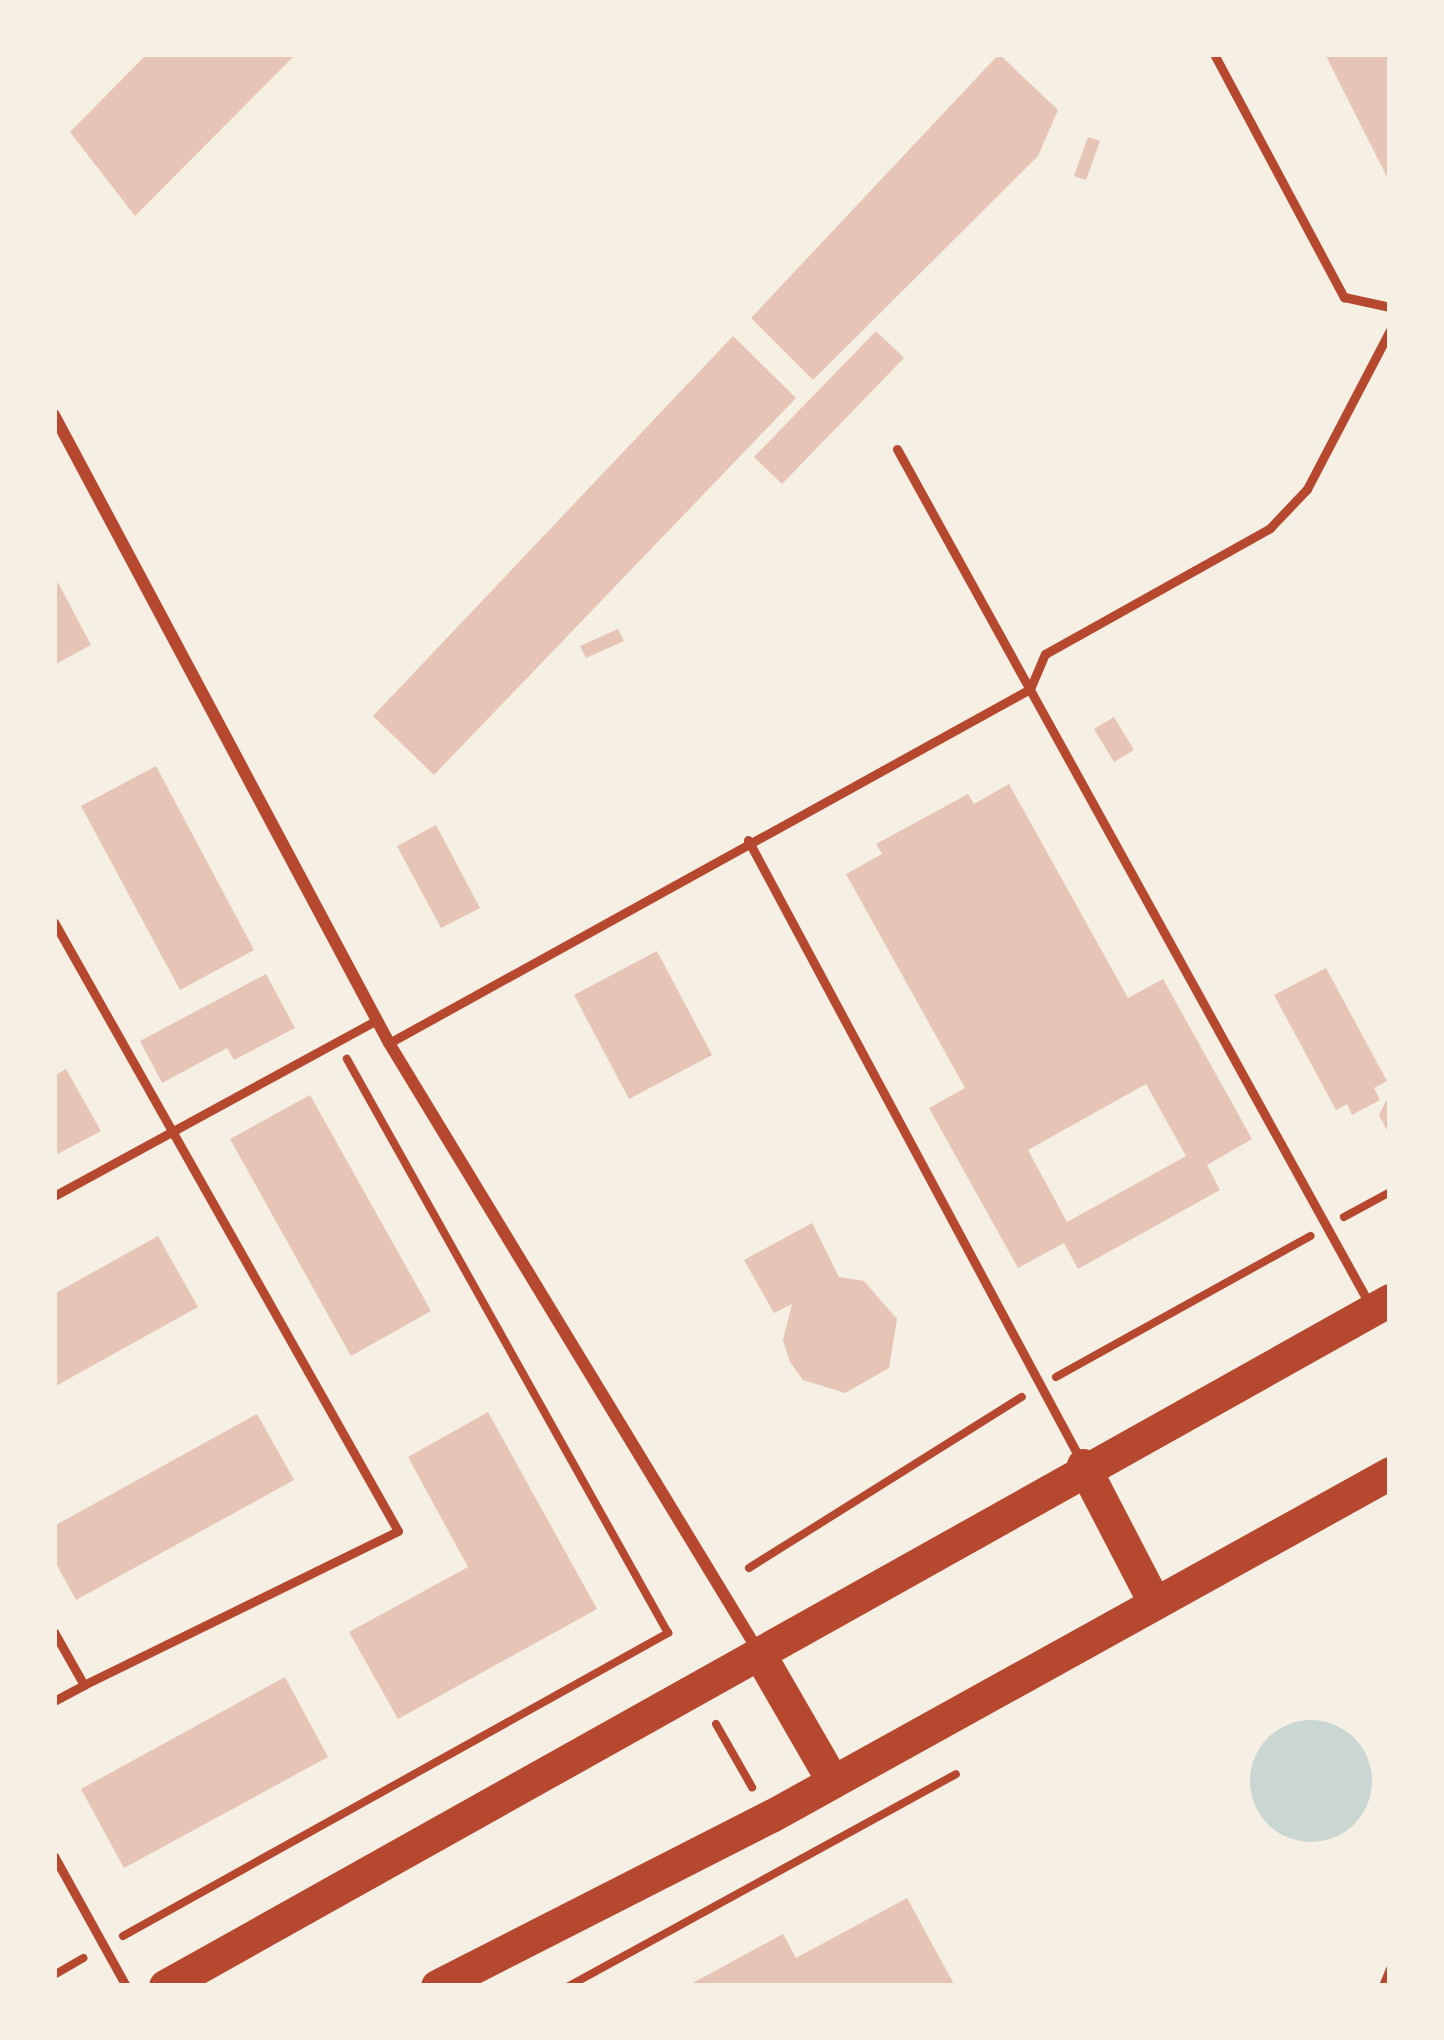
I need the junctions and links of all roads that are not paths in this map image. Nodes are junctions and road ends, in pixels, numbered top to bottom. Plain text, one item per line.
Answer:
1 (1214, 54) edge
2 (1390, 307) edge
3 (1390, 330) edge
4 (54, 416) edge
5 (897, 448) dead end
6 (1030, 689) junction
7 (748, 840) junction
8 (54, 922) edge
9 (377, 1020) junction
10 (389, 1043) junction
11 (171, 1134) junction
12 (54, 1196) edge
13 (1381, 1305) edge
14 (1083, 1466) junction
15 (1390, 1473) edge
16 (1153, 1600) junction
17 (54, 1632) edge
18 (761, 1657) junction
19 (84, 1685) junction
20 (54, 1701) edge
21 (832, 1780) junction
22 (54, 1856) edge
23 (1390, 1969) edge
24 (443, 1985) edge
25 (127, 1986) edge
26 (165, 1986) edge
27 (1383, 1986) edge

1 - 2 lane
3 - 6 lane
4 - 9 street
5 - 6 lane
6 - 7 lane
6 - 13 lane
7 - 10 lane
7 - 14 lane
8 - 11 lane
9 - 10 street
9 - 11 lane
10 - 18 street
11 - 12 lane
11 - 19 lane
13 - 14 highway
14 - 16 highway
14 - 18 highway
15 - 16 highway
16 - 21 highway
17 - 19 lane
18 - 21 highway
18 - 26 highway
19 - 20 lane
21 - 24 highway
22 - 25 lane
23 - 27 lane

